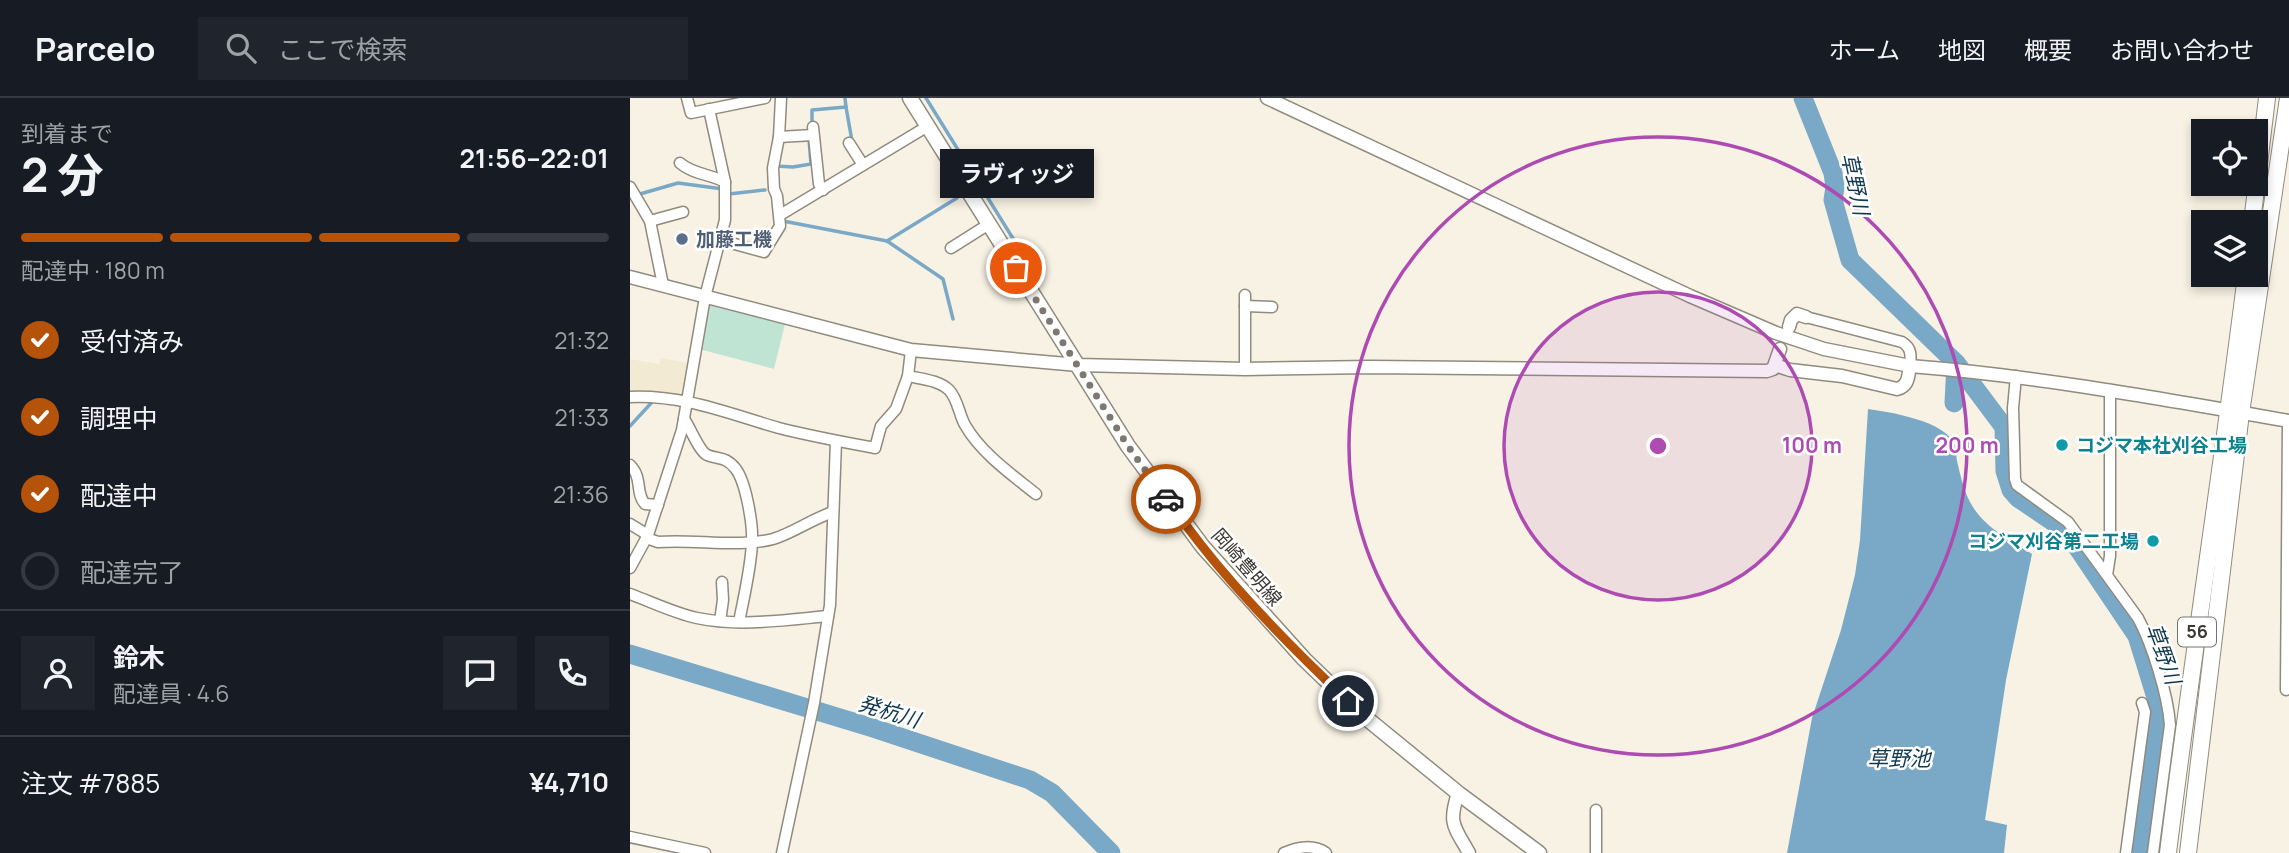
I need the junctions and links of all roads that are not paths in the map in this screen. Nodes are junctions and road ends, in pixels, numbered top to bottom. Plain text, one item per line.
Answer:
1 (687, 98) edge
2 (765, 98) edge
3 (781, 98) edge
4 (910, 98) edge
5 (1267, 98) edge
6 (2267, 98) edge
7 (2288, 98) edge
8 (709, 109) junction
9 (928, 126) junction
10 (779, 137) junction
11 (849, 143) dead end
12 (680, 163) dead end
13 (863, 165) junction
14 (725, 183) junction
15 (630, 187) edge
16 (823, 190) junction
17 (2253, 210) edge
18 (683, 212) dead end
19 (780, 215) junction
20 (650, 221) junction
21 (989, 224) junction
22 (720, 240) junction
23 (951, 248) dead end
24 (630, 277) edge
25 (663, 285) junction
26 (2245, 287) edge
27 (705, 297) junction
28 (1272, 307) dead end
29 (1806, 317) joint
30 (1789, 327) dead end
31 (1780, 349) dead end
32 (911, 350) junction
33 (1078, 365) junction
34 (1775, 365) junction
35 (1910, 366) junction
36 (1245, 369) junction
37 (908, 376) junction
38 (2016, 376) junction
39 (2110, 390) junction
40 (630, 397) edge
41 (686, 400) junction
42 (2235, 412) junction
43 (684, 419) junction
44 (2289, 421) edge
45 (836, 441) junction
46 (630, 465) edge
47 (1036, 494) dead end
48 (658, 505) junction
49 (833, 512) junction
50 (630, 524) edge
51 (647, 537) junction
52 (752, 542) junction
53 (630, 568) edge
54 (2107, 575) junction
55 (722, 582) dead end
56 (630, 594) edge
57 (828, 616) junction
58 (720, 621) junction
59 (739, 622) junction
60 (2286, 690) dead end
61 (2142, 703) dead end
62 (1458, 793) junction
63 (1596, 810) dead end
64 (630, 837) edge
65 (1534, 852) edge
66 (705, 853) edge
67 (782, 853) edge
68 (1284, 853) edge
69 (1326, 853) edge
70 (1469, 853) edge
71 (1596, 853) edge
72 (2126, 853) edge
73 (2153, 853) edge
74 (2168, 853) edge
75 (2188, 853) edge

1 - 8 street
2 - 8 street
3 - 10 street
4 - 9 main road, 岡崎豊明線
5 - 35 street
6 - 17 main road
7 - 42 main road, 56
8 - 14 street
9 - 13 street
9 - 21 main road, 岡崎豊明線
10 - 16 street
10 - 19 street
11 - 13 street
12 - 14 street
13 - 16 street
14 - 22 street
15 - 20 street
16 - 19 street
18 - 20 street
19 - 22 street
20 - 25 street
21 - 23 street
21 - 33 main road, 岡崎豊明線
22 - 27 street
24 - 25 street
25 - 27 street
26 - 42 main road, 56
27 - 32 street
27 - 41 street
28 - 36 street
29 - 30 street
29 - 35 street
31 - 34 street
32 - 33 street
32 - 37 street
33 - 36 street
33 - 62 main road, 岡崎豊明線
34 - 35 street
34 - 36 street
35 - 38 street
37 - 45 street
37 - 47 street
38 - 39 street
38 - 54 street
39 - 42 street
39 - 54 street
40 - 41 street
41 - 43 street
41 - 45 street
42 - 44 street
42 - 74 main road, 56
42 - 75 main road, 56
43 - 48 street
43 - 52 street
44 - 60 street
45 - 49 street
46 - 48 street
48 - 51 street
49 - 52 street
49 - 57 street
50 - 51 street
51 - 52 street
51 - 53 street
52 - 59 street
54 - 73 street
55 - 58 street
56 - 58 street
57 - 59 street
57 - 67 street
58 - 59 street
61 - 72 street
62 - 65 main road, 岡崎豊明線
62 - 70 street
63 - 71 street
64 - 66 street
68 - 69 street

